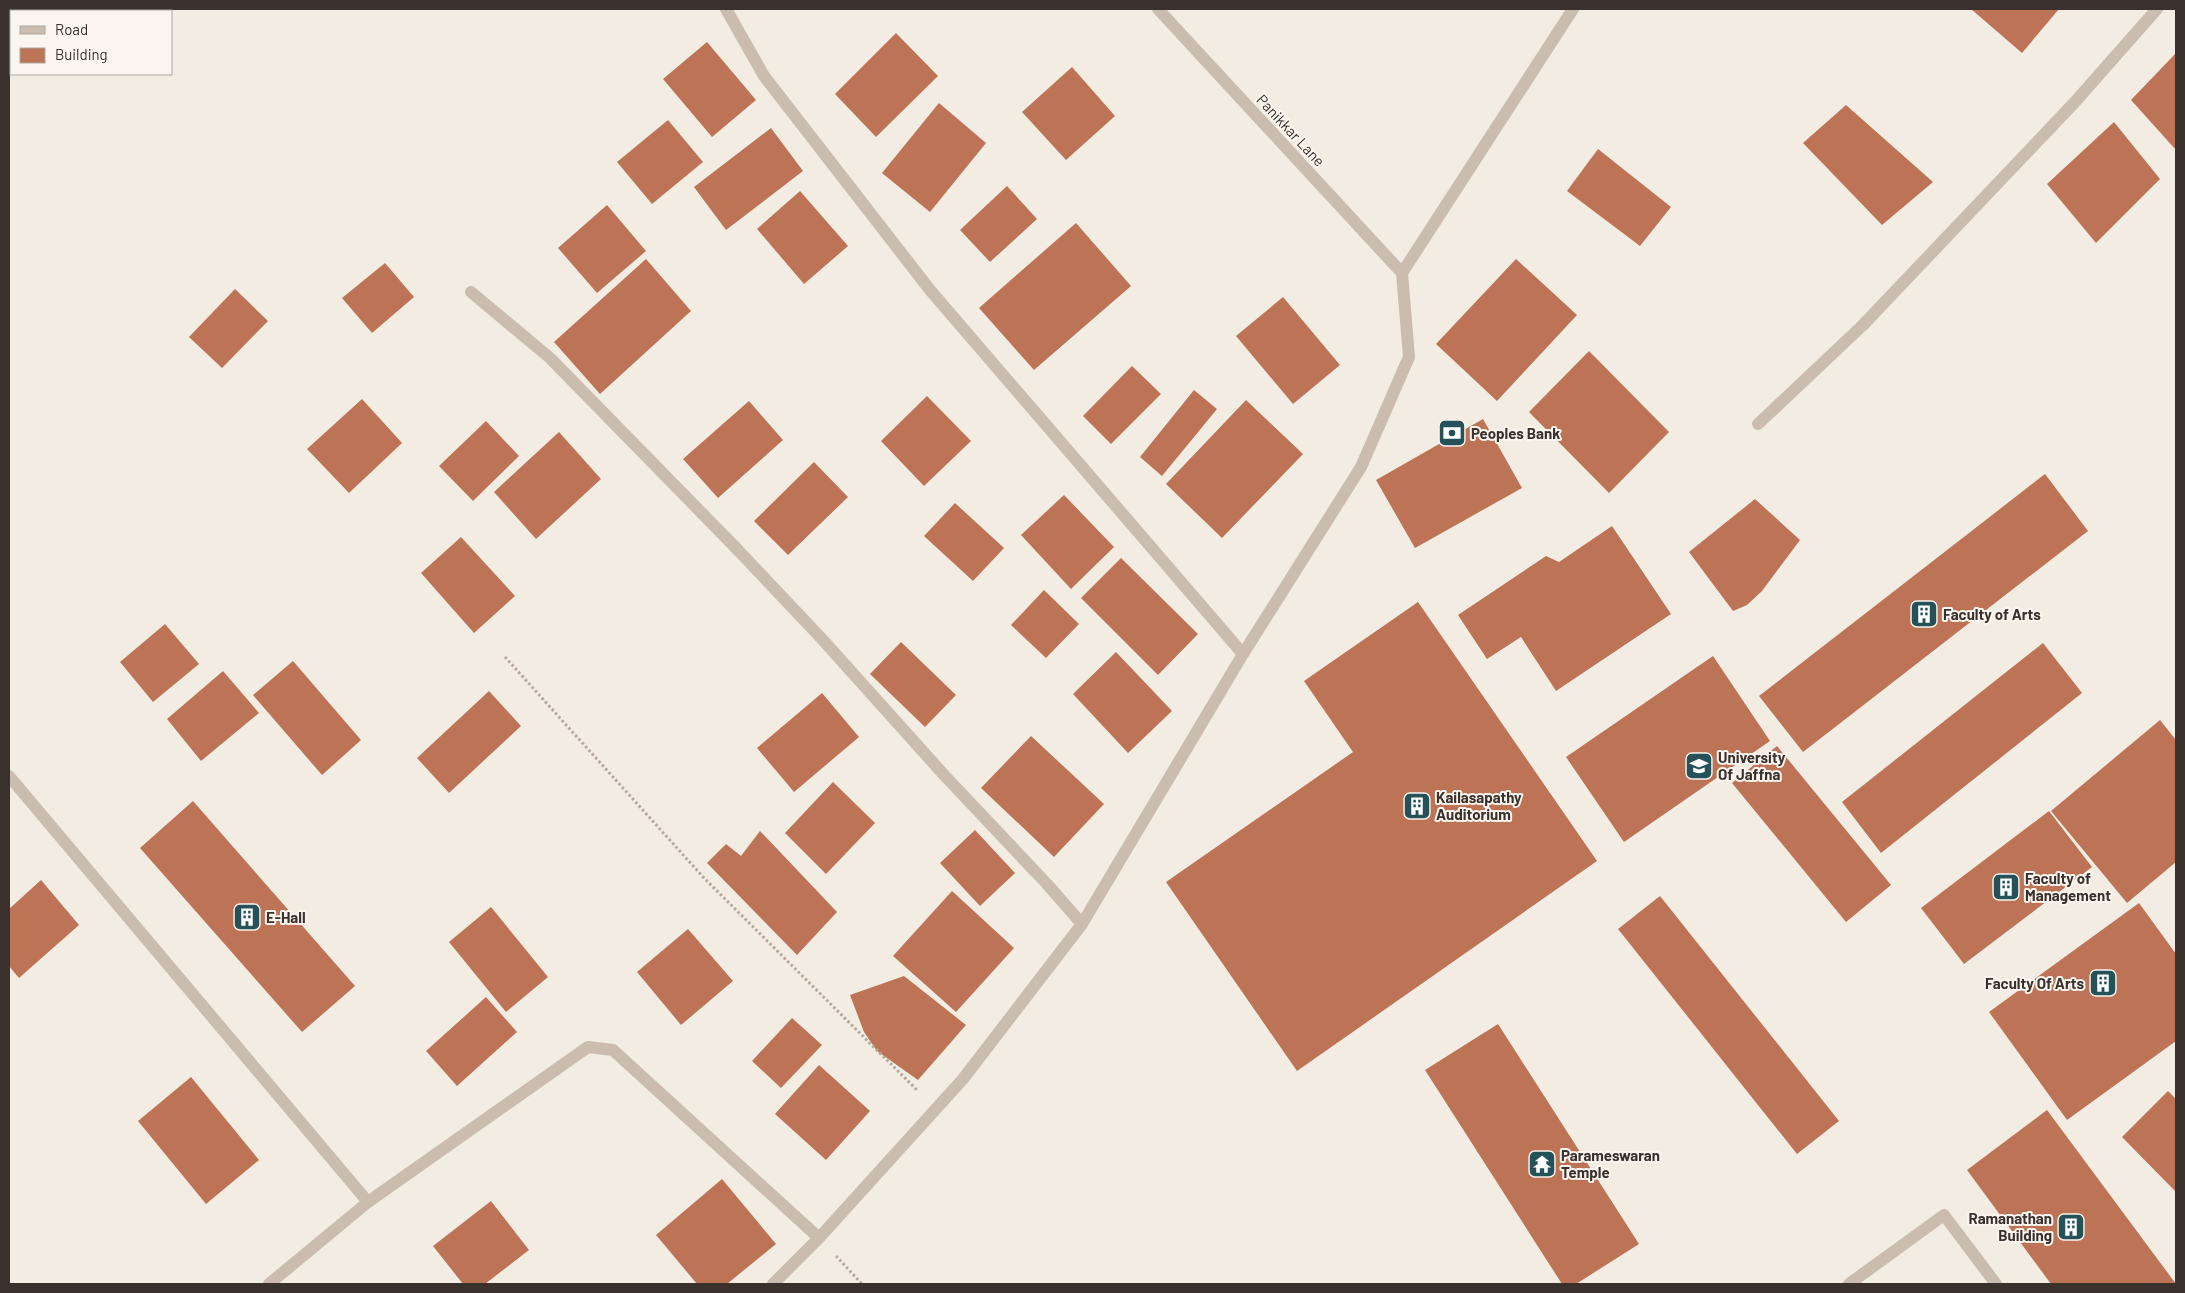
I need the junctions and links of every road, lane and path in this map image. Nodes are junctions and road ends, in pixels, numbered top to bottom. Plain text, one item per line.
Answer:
1 (726, 9) edge
2 (1158, 9) edge
3 (1573, 9) edge
4 (2157, 9) edge
5 (1402, 273) junction
6 (471, 292) dead end
7 (1758, 424) dead end
8 (1242, 654) junction
9 (506, 657) dead end
10 (9, 776) edge
11 (1082, 924) junction
12 (936, 1110) junction
13 (368, 1202) junction
14 (819, 1238) junction
15 (269, 1284) edge
16 (773, 1284) edge
17 (862, 1284) edge
18 (1849, 1284) edge
19 (1996, 1284) edge

1 - 8 street
2 - 5 street, Panikkar Lane
3 - 5 street
4 - 7 street
5 - 8 street
6 - 11 street
8 - 11 street
9 - 12 path
10 - 13 street
11 - 12 street
12 - 14 street
13 - 14 street
13 - 15 street
14 - 16 street
14 - 17 path
18 - 19 street

